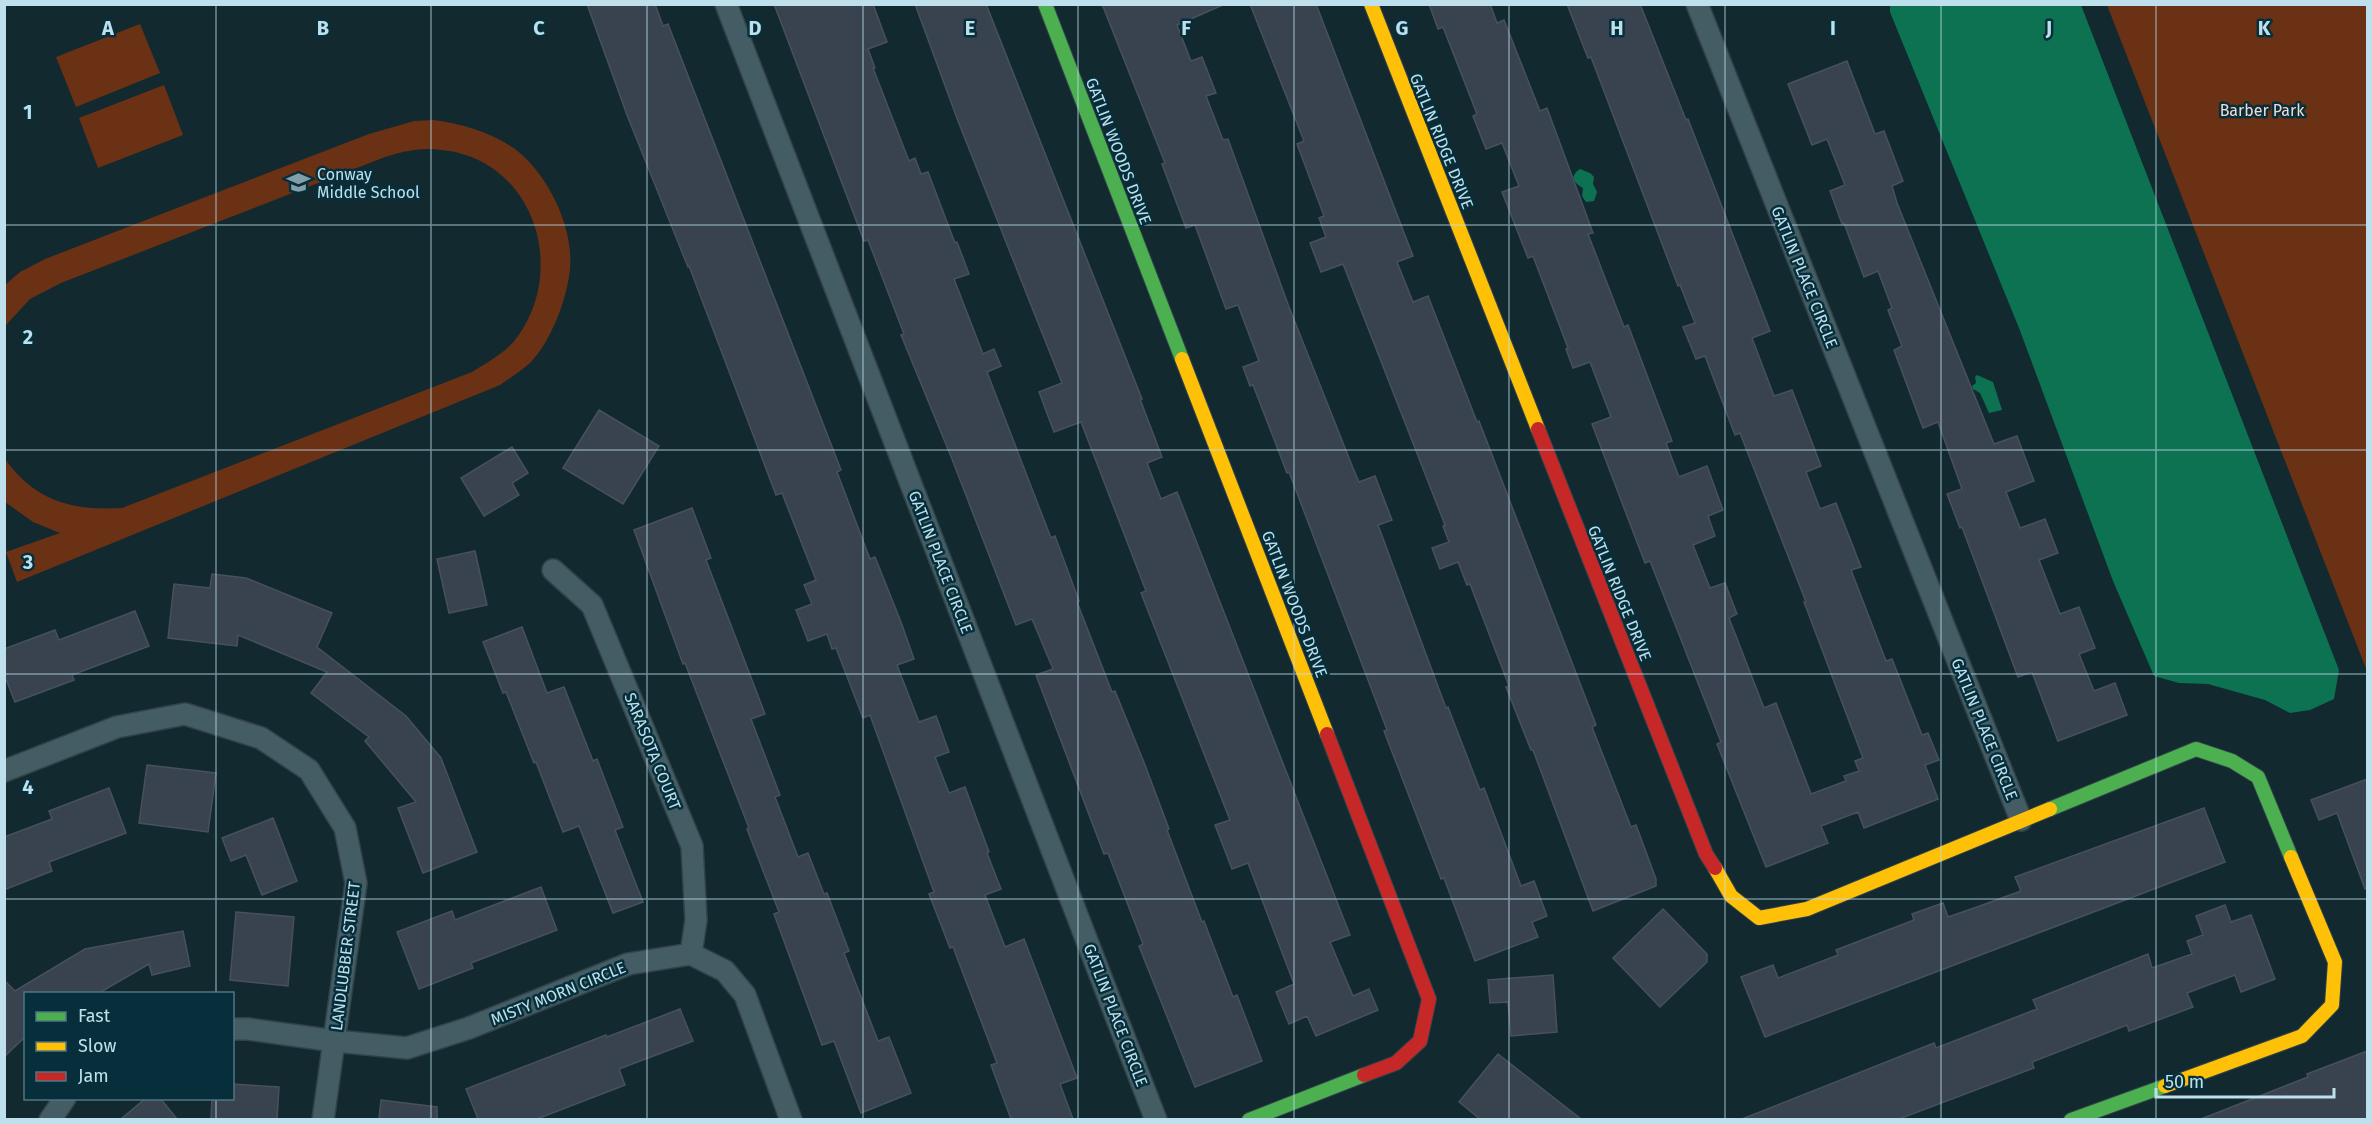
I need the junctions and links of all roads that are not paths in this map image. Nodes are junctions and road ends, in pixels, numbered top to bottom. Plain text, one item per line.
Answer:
1 (726, 4) edge
2 (1045, 4) edge
3 (1371, 4) edge
4 (1697, 4) edge
5 (553, 570) dead end
6 (4, 771) edge
7 (2021, 820) junction
8 (691, 954) junction
9 (234, 1029) edge
10 (335, 1041) junction
11 (64, 1100) edge
12 (50, 1119) edge
13 (323, 1119) edge
14 (791, 1119) edge
15 (1156, 1119) edge
16 (1249, 1119) edge
17 (2071, 1119) edge

1 - 15 street, GATLIN PLACE CIRCLE
2 - 16 street, GATLIN WOODS DRIVE
3 - 7 street, GATLIN RIDGE DRIVE
4 - 7 street, GATLIN PLACE CIRCLE
5 - 8 street, SARASOTA COURT
6 - 10 street, LANDLUBBER STREET
7 - 17 street, GATLIN PLACE CIRCLE
8 - 10 street, MISTY MORN CIRCLE
8 - 14 street
9 - 10 street, MISTY MORN CIRCLE
10 - 13 street, LANDLUBBER STREET
11 - 12 street

